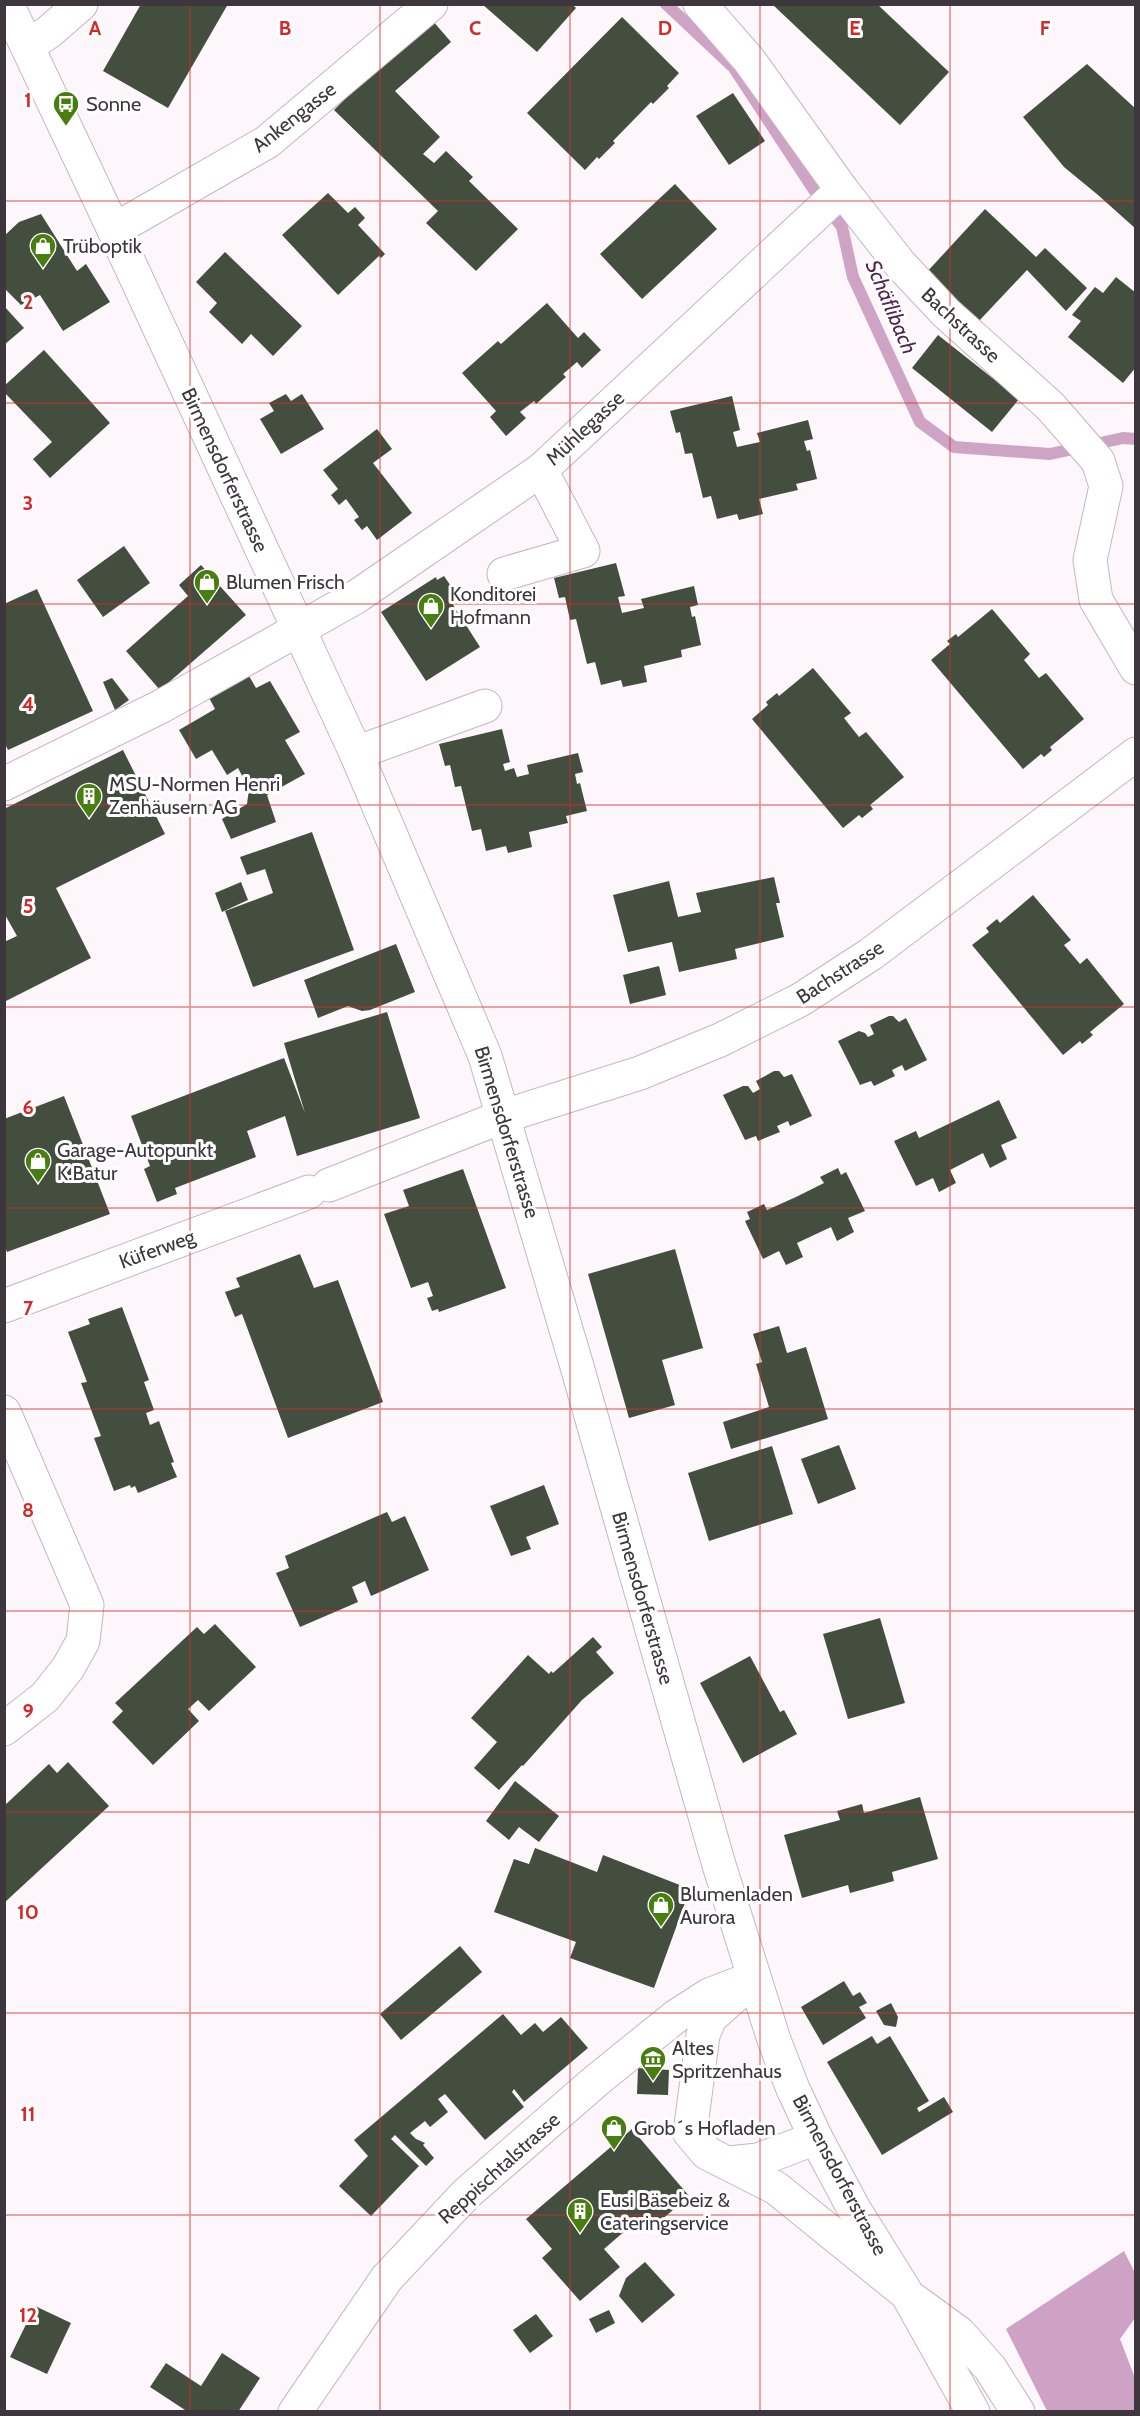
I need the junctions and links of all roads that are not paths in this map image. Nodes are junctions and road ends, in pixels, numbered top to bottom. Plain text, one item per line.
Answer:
1 (7, 4) edge
2 (81, 4) edge
3 (431, 4) edge
4 (700, 4) edge
5 (28, 46) junction
6 (830, 201) junction
7 (114, 230) junction
8 (541, 470) junction
9 (504, 574) dead end
10 (299, 628) junction
11 (1136, 668) edge
12 (485, 706) dead end
13 (356, 753) junction
14 (1136, 754) edge
15 (4, 784) edge
16 (504, 1116) junction
17 (4, 1306) edge
18 (4, 1412) edge
19 (4, 1729) edge
20 (753, 1978) junction
21 (816, 2138) junction
22 (729, 2163) junction
23 (907, 2294) junction
24 (295, 2412) edge
25 (973, 2412) edge
26 (1018, 2412) edge

1 - 5 street, Birmensdorferstrasse
2 - 5 street
3 - 7 street, Ankengasse
4 - 6 street, Bachstrasse
5 - 7 street, Birmensdorferstrasse
6 - 8 street, Mühlegasse
6 - 11 street, Bachstrasse
7 - 10 street, Birmensdorferstrasse
8 - 9 street
8 - 10 street, Mühlegasse
10 - 13 street, Birmensdorferstrasse
10 - 15 street, Mühlegasse
12 - 13 street
13 - 16 street, Birmensdorferstrasse
14 - 16 street, Bachstrasse
16 - 17 street, Küferweg
16 - 20 street, Birmensdorferstrasse
18 - 19 street
20 - 21 street, Birmensdorferstrasse
20 - 22 street
20 - 24 street, Reppischtalstrasse
21 - 22 street
21 - 23 street, Birmensdorferstrasse
22 - 23 street
23 - 25 street, Birmensdorferstrasse
23 - 26 street, Birmensdorferstrasse

